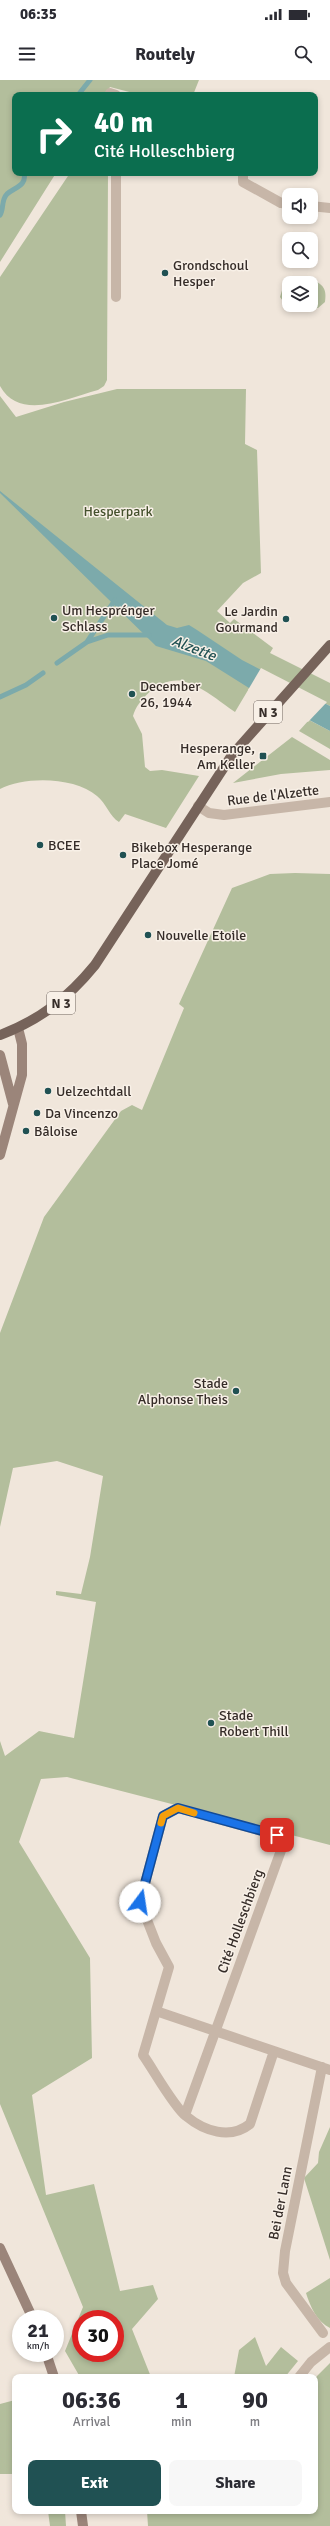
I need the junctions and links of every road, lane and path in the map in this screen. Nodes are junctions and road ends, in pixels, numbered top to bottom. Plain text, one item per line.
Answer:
1 (116, 176) edge
2 (243, 176) edge
3 (282, 203) edge
4 (318, 207) edge
5 (330, 208) edge
6 (116, 297) dead end
7 (330, 645) edge
8 (330, 802) edge
9 (198, 806) junction
10 (18, 1028) junction
11 (0, 1035) edge
12 (0, 1055) edge
13 (2, 1073) edge
14 (13, 1104) junction
15 (0, 1155) edge
16 (156, 2011) junction
17 (215, 2031) junction
18 (274, 2051) junction
19 (326, 2069) edge
20 (185, 2115) junction
21 (0, 2248) edge
22 (29, 2310) edge
23 (323, 2333) dead end
24 (330, 2347) edge
25 (49, 2362) edge
26 (53, 2374) edge
27 (301, 2374) edge
28 (81, 2514) edge
29 (83, 2526) edge

1 - 6 street
2 - 3 street
4 - 5 street
7 - 9 main road, N 3
8 - 9 street, Rue de l'Alzette
9 - 10 main road, N 3
10 - 11 main road, N 3
10 - 14 main road
12 - 13 main road
13 - 14 main road
14 - 15 main road
16 - 17 street
16 - 17 street, Cité Holleschbierg
16 - 20 street, Cité Holleschbierg
17 - 18 street
17 - 20 street, Cité Holleschbierg
18 - 19 street
18 - 20 street, Cité Holleschbierg
19 - 23 street, Bei der Lann
21 - 22 main road
24 - 27 street
25 - 26 main road
28 - 29 main road

